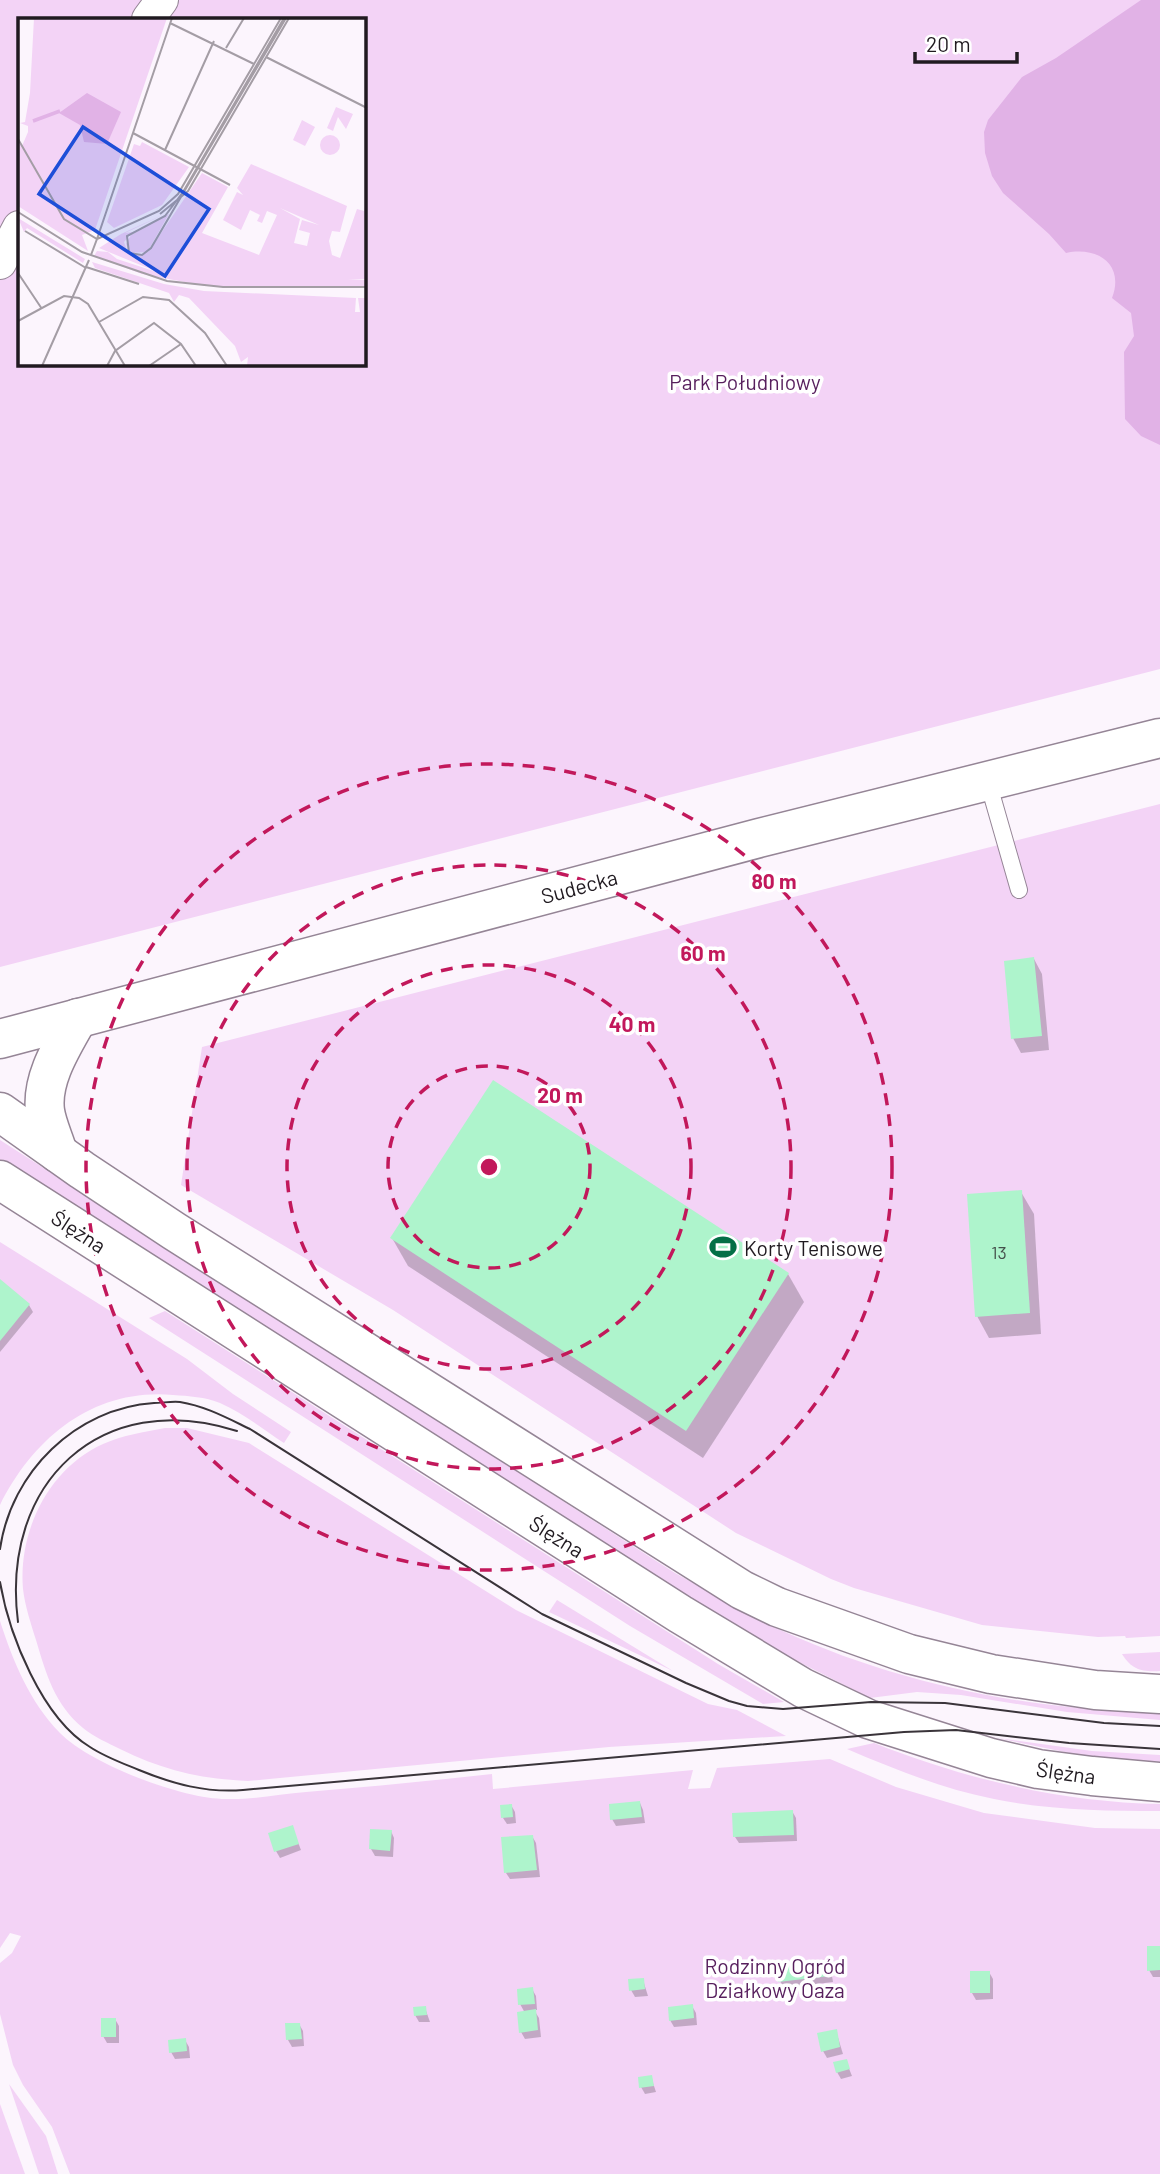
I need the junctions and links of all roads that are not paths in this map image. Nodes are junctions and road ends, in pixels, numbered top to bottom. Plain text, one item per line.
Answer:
1 (162, 0) edge
2 (149, 18) edge
3 (18, 229) edge
4 (0, 263) edge
5 (1160, 738) edge
6 (988, 782) junction
7 (1019, 890) dead end
8 (78, 1018) junction
9 (0, 1038) edge
10 (0, 1112) edge
11 (58, 1153) junction
12 (0, 1180) edge
13 (1160, 1694) edge
14 (1160, 1782) edge

1 - 2 street
3 - 4 street
5 - 6 main road, Sudecka
6 - 7 lane
6 - 8 main road, Sudecka
8 - 9 main road, Sudecka
8 - 11 main road
10 - 11 main road
11 - 13 main road
12 - 14 main road, Ślężna

